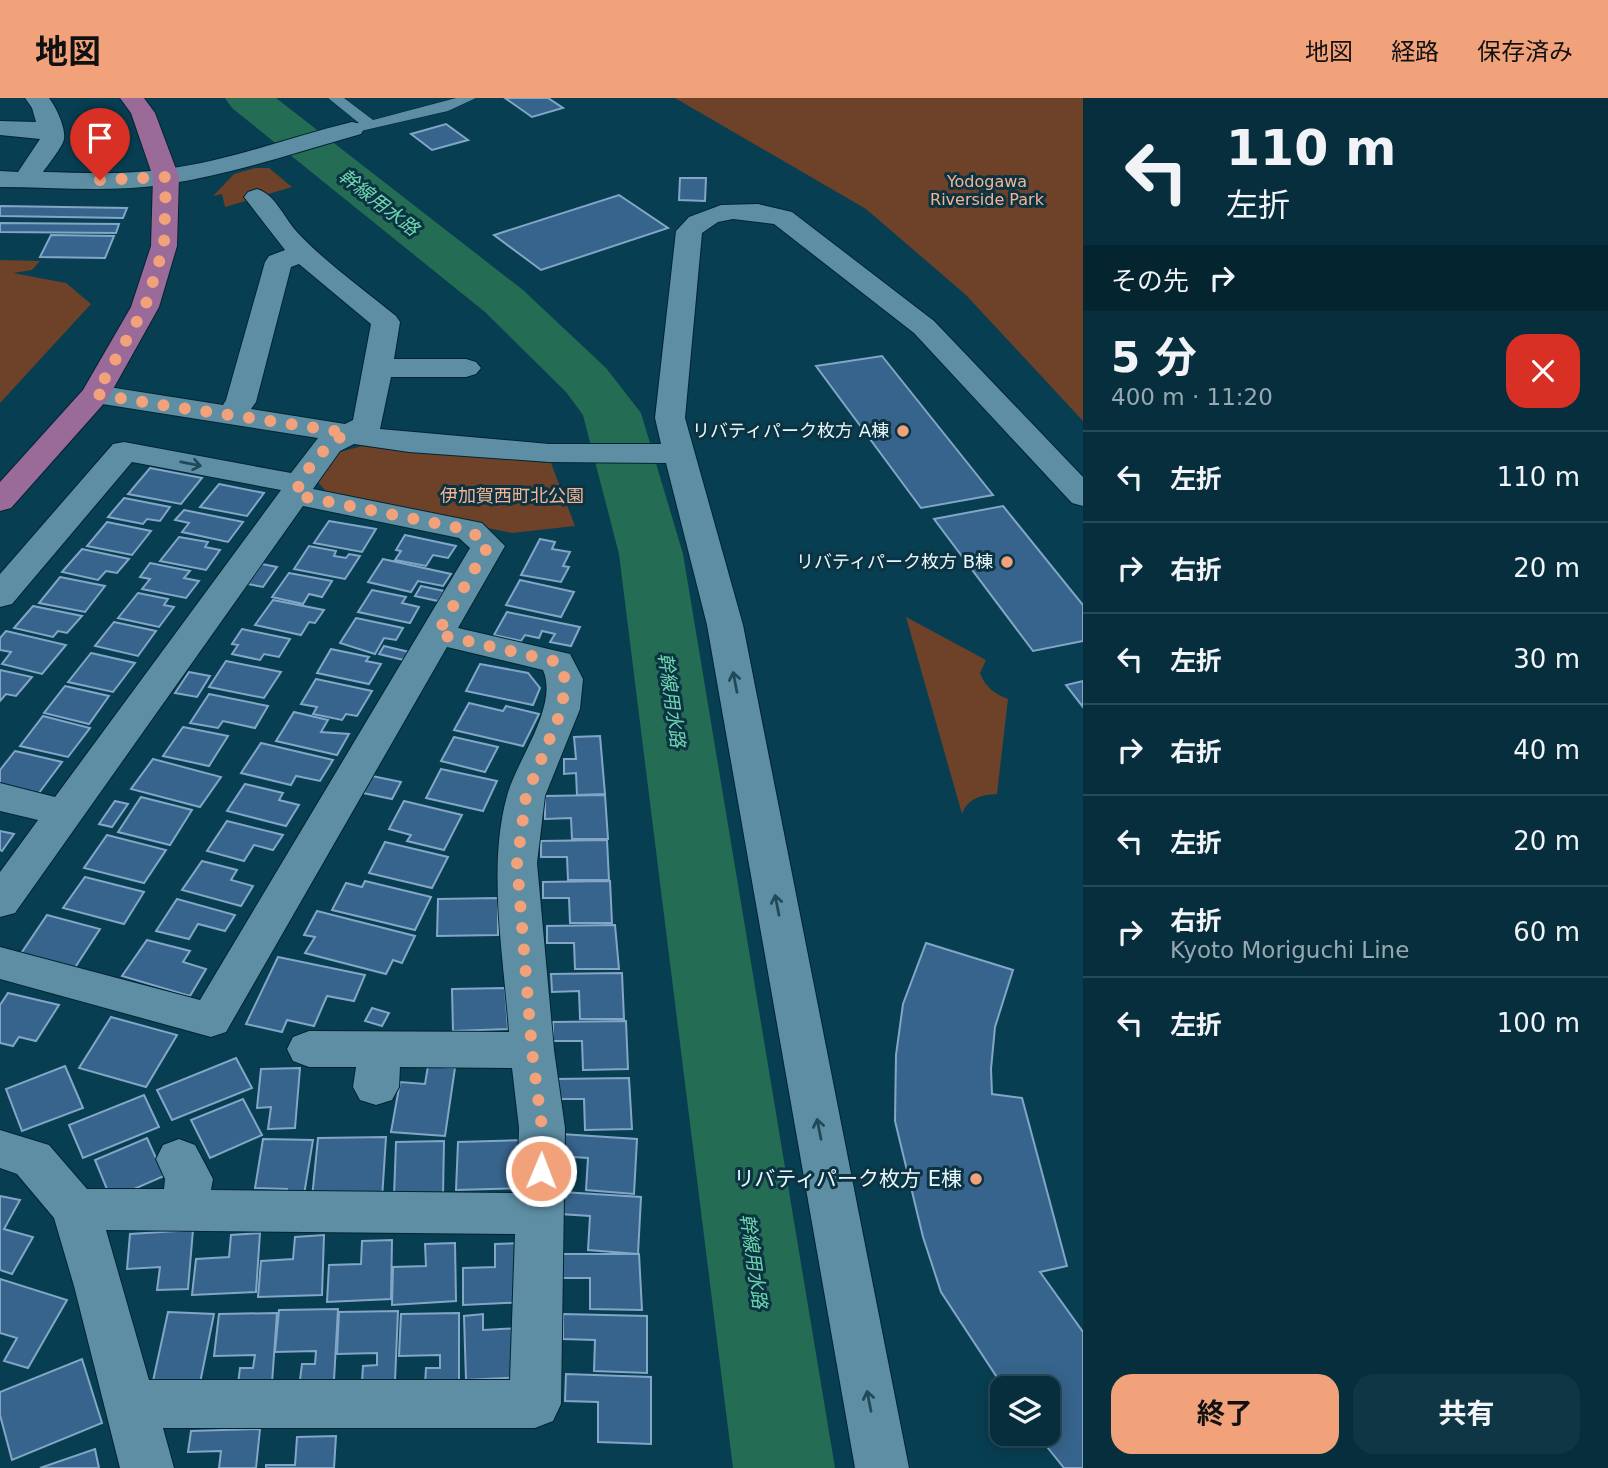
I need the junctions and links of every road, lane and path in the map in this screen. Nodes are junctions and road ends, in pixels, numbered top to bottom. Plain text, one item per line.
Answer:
1 (37, 98) edge
2 (132, 98) edge
3 (335, 98) edge
4 (468, 98) edge
5 (362, 127) junction
6 (0, 128) edge
7 (51, 130) junction
8 (166, 177) junction
9 (0, 178) edge
10 (26, 179) junction
11 (257, 197) dead end
12 (303, 253) junction
13 (377, 368) junction
14 (466, 368) dead end
15 (96, 394) junction
16 (232, 413) junction
17 (347, 433) junction
18 (679, 454) junction
19 (297, 490) junction
20 (1083, 496) edge
21 (0, 501) edge
22 (0, 596) edge
23 (437, 634) junction
24 (0, 797) edge
25 (65, 813) junction
26 (0, 902) edge
27 (0, 963) edge
28 (309, 1049) dead end
29 (532, 1051) junction
30 (0, 1149) edge
31 (179, 1159) dead end
32 (75, 1209) junction
33 (185, 1210) junction
34 (540, 1214) junction
35 (131, 1404) junction
36 (147, 1468) edge
37 (882, 1468) edge

1 - 7 street
2 - 8 main road
3 - 5 lane
4 - 5 lane
5 - 8 street
6 - 7 street
7 - 10 street
8 - 10 street
8 - 15 main road
9 - 10 street
11 - 12 street
12 - 13 street
12 - 16 street
13 - 14 street
13 - 17 street
15 - 16 street
15 - 21 main road
16 - 17 street
17 - 18 street
17 - 19 street
18 - 20 street
37 -> 18 street
22 -> 19 street
19 - 23 street
19 - 25 street
23 - 27 street
23 - 29 street
24 - 25 street
25 - 26 street
28 - 29 street
29 - 34 street
30 - 32 street
31 - 33 street
32 - 33 street
32 - 35 street
33 - 34 street
34 - 35 street
35 - 36 street

